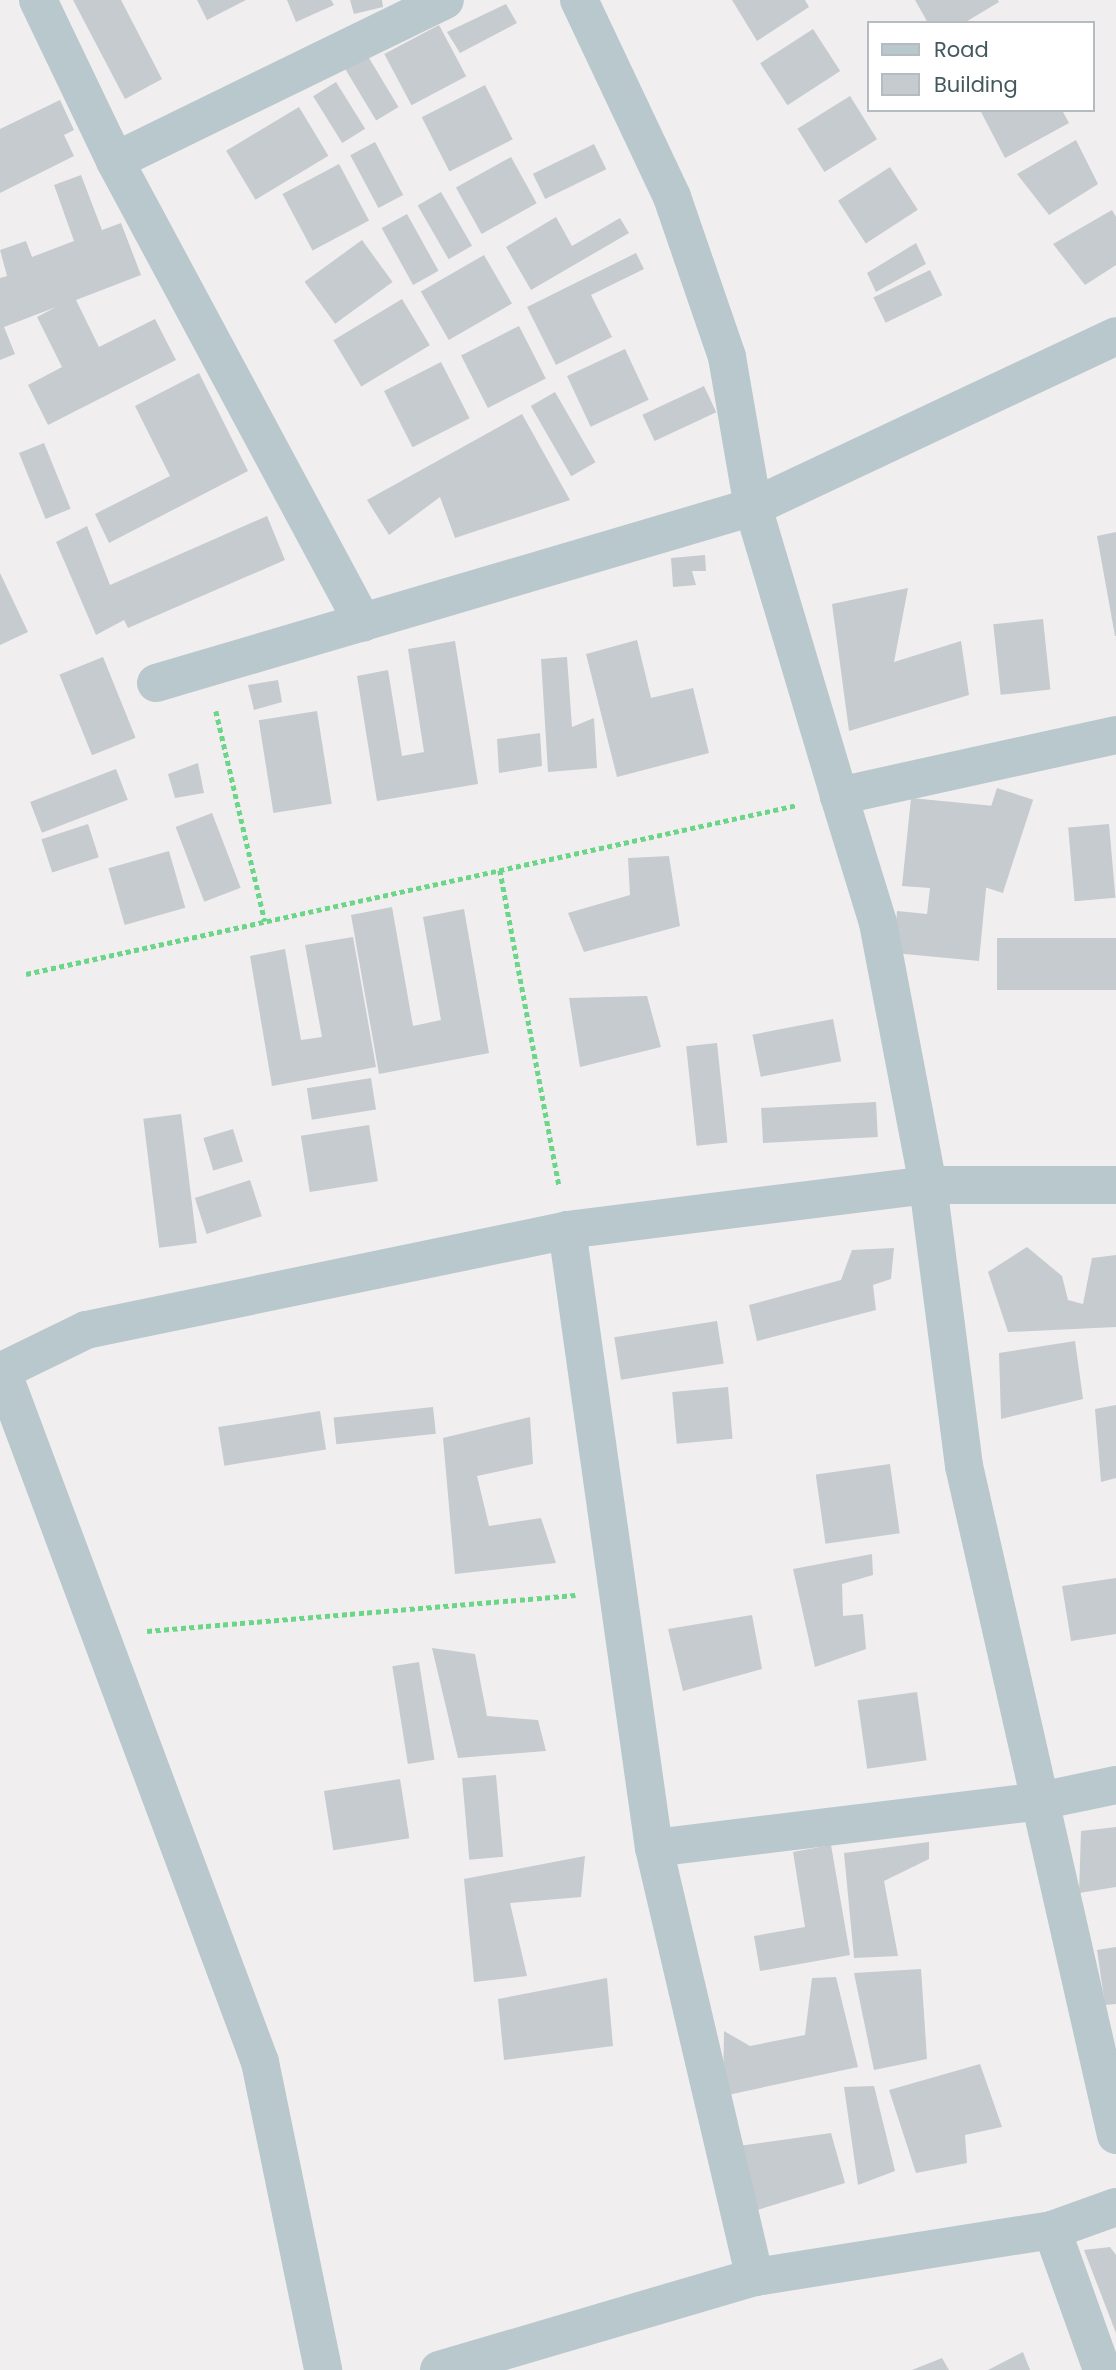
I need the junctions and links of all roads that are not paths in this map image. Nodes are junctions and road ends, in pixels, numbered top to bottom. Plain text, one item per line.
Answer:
1 (38, 0) edge
2 (445, 0) edge
3 (579, 0) edge
4 (115, 161) junction
5 (1116, 336) edge
6 (753, 507) junction
7 (363, 623) junction
8 (156, 683) dead end
9 (1116, 734) edge
10 (839, 796) junction
11 (928, 1185) junction
12 (1116, 1185) edge
13 (567, 1230) junction
14 (1, 1371) edge
15 (1116, 1785) edge
16 (1040, 1801) junction
17 (654, 1848) junction
18 (1116, 2135) edge
19 (1116, 2207) edge
20 (1052, 2230) junction
21 (755, 2277) junction
22 (323, 2370) edge
23 (439, 2370) edge
24 (1102, 2370) edge

1 - 4 street
2 - 4 street
3 - 6 street
4 - 7 street
5 - 6 street
6 - 7 street
6 - 10 street
7 - 8 street
9 - 10 street
10 - 11 street
11 - 12 street
11 - 13 street
11 - 16 street
13 - 14 street
13 - 17 street
14 - 22 street
15 - 16 street
16 - 17 street
16 - 18 street
17 - 21 street
19 - 20 street
20 - 21 street
20 - 24 street
21 - 23 street

